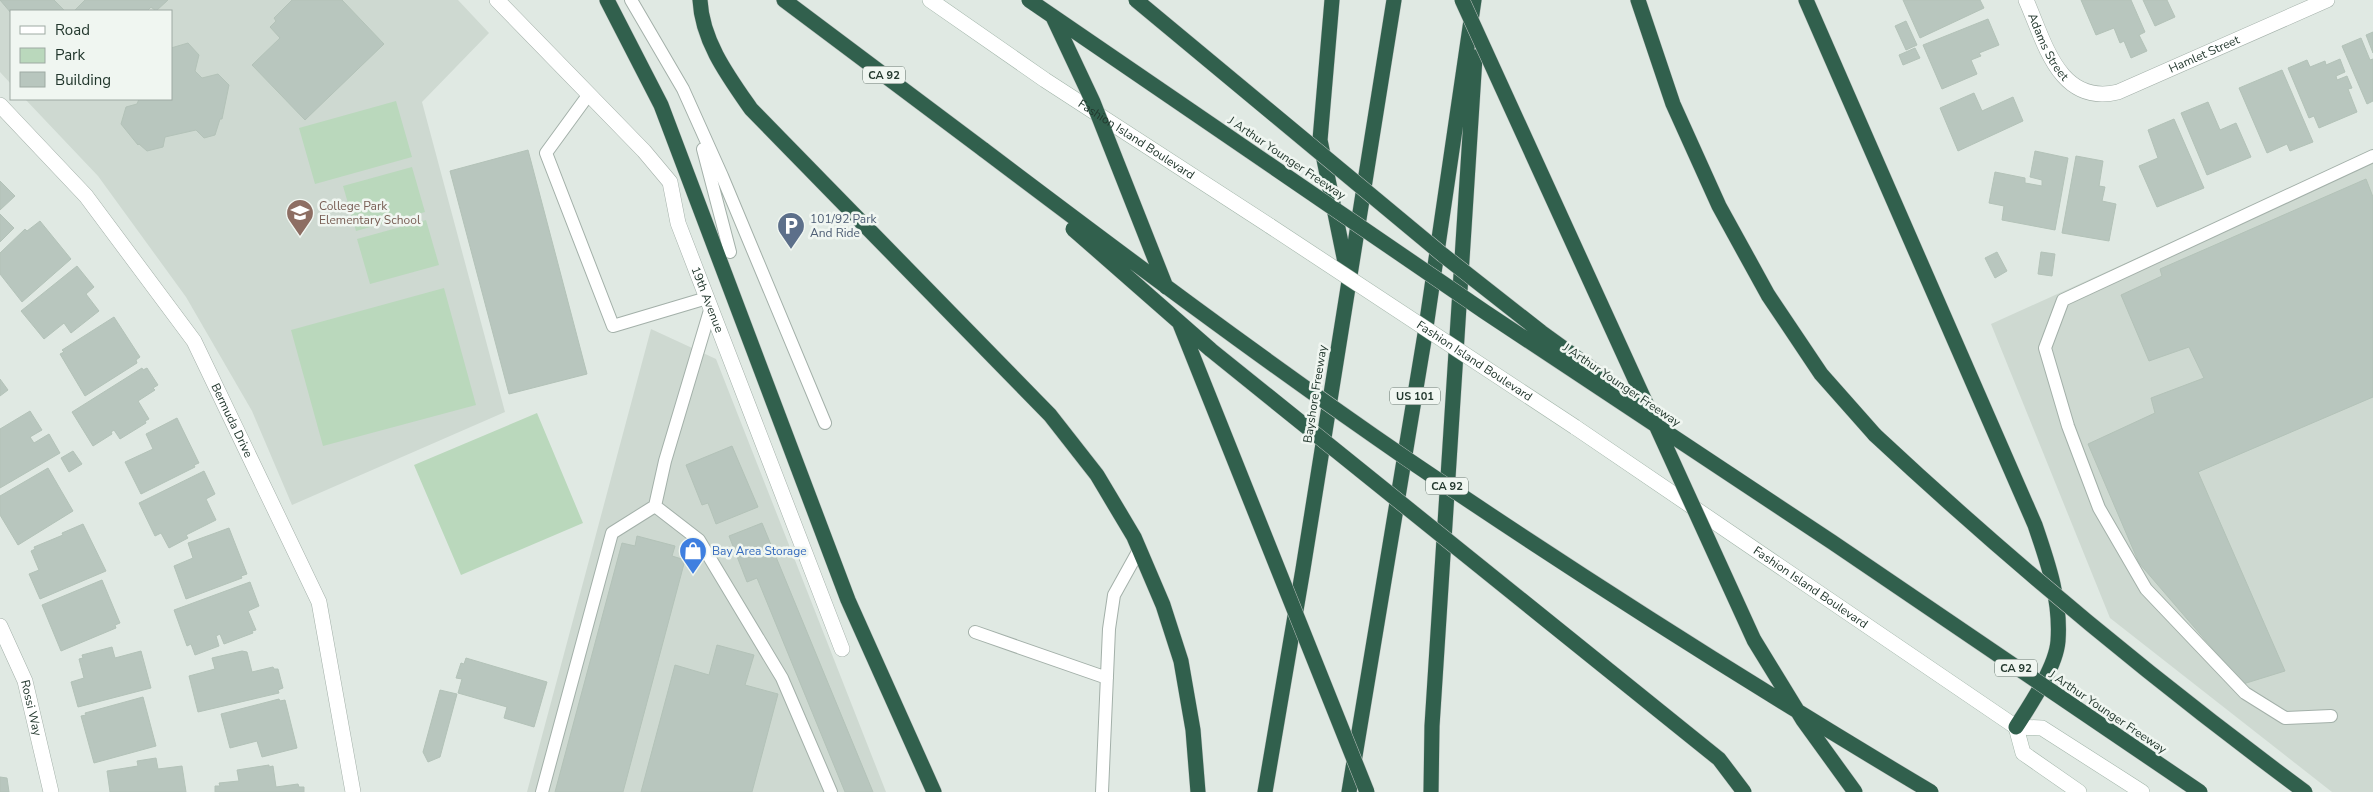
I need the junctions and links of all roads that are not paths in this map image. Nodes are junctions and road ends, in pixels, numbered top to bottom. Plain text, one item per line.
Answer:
1 (496, 0) edge
2 (608, 0) edge
3 (631, 0) edge
4 (700, 0) edge
5 (784, 0) edge
6 (930, 0) edge
7 (1030, 0) edge
8 (1042, 0) edge
9 (1136, 0) edge
10 (1332, 0) edge
11 (1394, 0) edge
12 (1462, 0) edge
13 (1474, 0) edge
14 (1479, 0) edge
15 (1638, 0) edge
16 (1806, 0) edge
17 (2026, 0) edge
18 (2327, 0) edge
19 (2079, 89) joint
20 (589, 94) junction
21 (0, 105) edge
22 (700, 139) dead end
23 (984, 150) junction
24 (2373, 156) edge
25 (730, 252) dead end
26 (1348, 276) junction
27 (709, 303) junction
28 (824, 423) dead end
29 (655, 506) junction
30 (1832, 542) junction
31 (1139, 550) junction
32 (0, 626) edge
33 (975, 632) dead end
34 (842, 649) dead end
35 (1107, 678) junction
36 (2330, 716) dead end
37 (2016, 727) junction
38 (51, 792) edge
39 (353, 792) edge
40 (542, 792) edge
41 (831, 792) edge
42 (934, 792) edge
43 (1102, 792) edge
44 (1198, 792) edge
45 (1265, 792) edge
46 (1349, 792) edge
47 (1367, 792) edge
48 (1431, 792) edge
49 (1744, 792) edge
50 (1855, 792) edge
51 (1931, 792) edge
52 (2079, 792) edge
53 (2142, 792) edge
54 (2200, 792) edge
55 (2305, 792) edge

1 - 20 street, 19th Avenue
2 - 42 highway
3 - 28 lane
4 - 31 highway
5 - 23 highway, CA 92
6 - 37 street, Fashion Island Boulevard, bridge
7 - 30 highway, J Arthur Younger Freeway / CA 92, bridge
8 - 47 highway, bridge
9 - 30 highway, bridge
10 - 26 highway
11 - 26 highway, Bayshore Freeway
12 - 50 highway, bridge
13 - 46 highway, US 101
14 - 48 highway
15 - 55 highway, bridge
16 - 37 highway
17 - 19 street, Adams Street
18 - 19 street, Hamlet Street
20 - 27 street, 19th Avenue
20 - 27 lane
21 - 39 street, Bermuda Drive
22 - 25 lane
23 - 49 highway, bridge
23 - 51 highway, CA 92, bridge
24 - 36 lane
26 - 45 highway, Bayshore Freeway
27 - 29 lane
27 - 34 street, 19th Avenue
29 - 40 lane
29 - 41 lane
30 - 54 highway, J Arthur Younger Freeway / CA 92, bridge
31 - 35 lane
31 - 44 highway
32 - 38 street, Rossi Way
33 - 35 lane
35 - 43 lane
37 - 52 street
37 - 53 street

